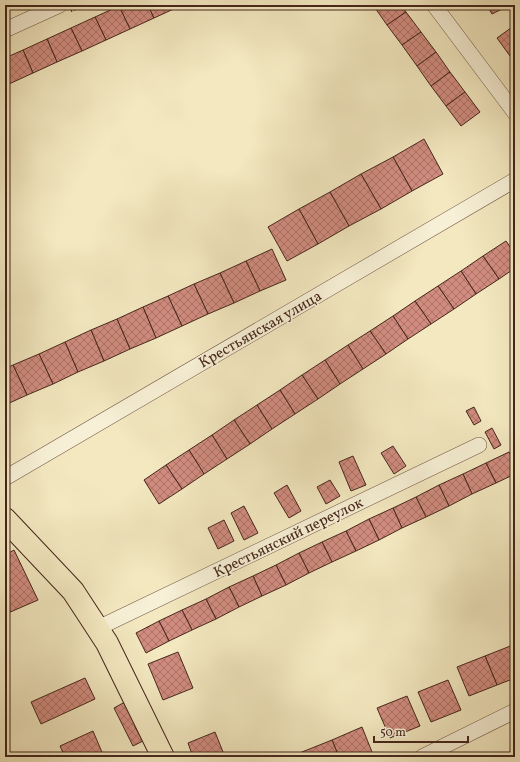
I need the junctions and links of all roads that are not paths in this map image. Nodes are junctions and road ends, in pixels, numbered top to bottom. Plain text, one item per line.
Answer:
1 (60, 5) edge
2 (434, 5) edge
3 (5, 30) edge
4 (515, 113) edge
5 (515, 180) edge
6 (479, 445) dead end
7 (5, 478) edge
8 (5, 519) edge
9 (98, 628) junction
10 (515, 711) edge
11 (163, 757) edge
12 (422, 757) edge

1 - 3 street
2 - 4 street
5 - 7 street, Крестьянская улица
6 - 9 street, Крестьянский переулок
8 - 9 main road
9 - 11 main road
10 - 12 street

